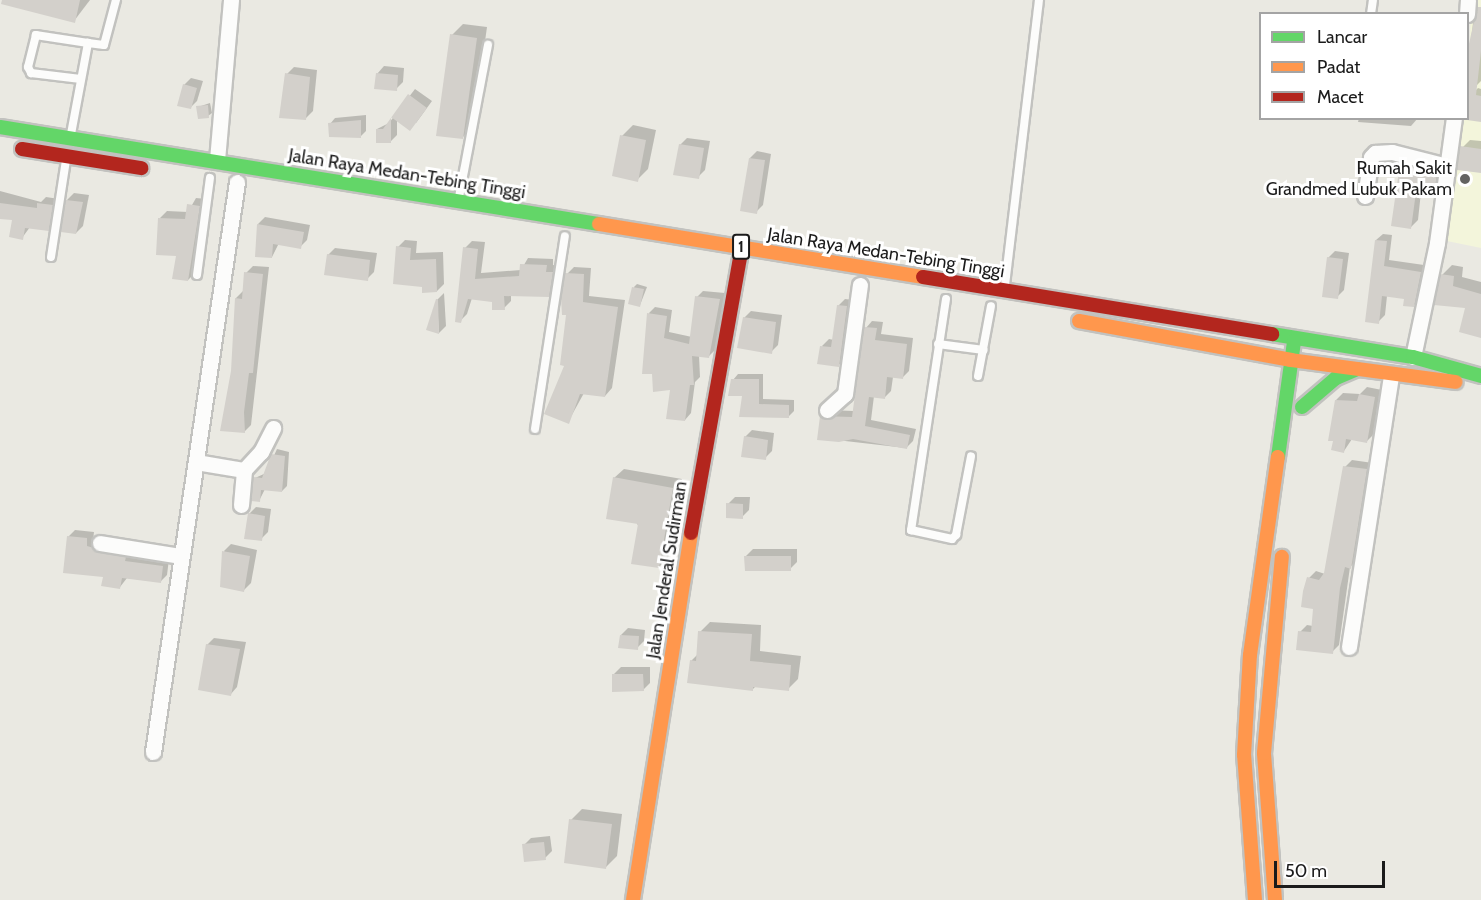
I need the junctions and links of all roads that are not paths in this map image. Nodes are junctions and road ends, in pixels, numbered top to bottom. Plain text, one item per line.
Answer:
1 (117, 0) edge
2 (231, 0) edge
3 (1039, 0) edge
4 (88, 43) junction
5 (488, 45) dead end
6 (81, 79) junction
7 (1454, 120) edge
8 (0, 127) edge
9 (71, 138) junction
10 (11, 147) dead end
11 (67, 156) junction
12 (217, 160) junction
13 (1447, 166) junction
14 (155, 170) dead end
15 (205, 177) joint
16 (242, 183) joint
17 (417, 194) junction
18 (1365, 196) dead end
19 (459, 201) junction
20 (415, 212) dead end
21 (564, 236) dead end
22 (742, 248) junction
23 (51, 256) dead end
24 (197, 276) dead end
25 (860, 285) dead end
26 (1005, 290) junction
27 (946, 299) dead end
28 (990, 306) dead end
29 (1065, 318) dead end
30 (1294, 338) junction
31 (1312, 342) junction
32 (938, 344) junction
33 (984, 350) junction
34 (1242, 351) junction
35 (1413, 357) junction
36 (1291, 360) junction
37 (1357, 369) junction
38 (1307, 373) junction
39 (1391, 375) junction
40 (978, 376) dead end
41 (1481, 376) edge
42 (1481, 384) edge
43 (1286, 404) junction
44 (827, 410) dead end
45 (273, 428) dead end
46 (536, 429) dead end
47 (970, 456) dead end
48 (196, 462) junction
49 (244, 470) junction
50 (241, 505) dead end
51 (1284, 542) dead end
52 (100, 543) dead end
53 (180, 556) junction
54 (1349, 647) dead end
55 (153, 752) dead end
56 (633, 900) edge
57 (1255, 900) edge
58 (1275, 900) edge

1 - 4 lane
2 - 12 street
3 - 26 lane
4 - 6 lane
4 - 6 lane
5 - 19 lane
6 - 9 lane
7 - 13 street
8 - 9 main road, Jalan Raya Medan-Tebing Tinggi / 1
9 - 11 lane
9 - 12 main road, Jalan Raya Medan-Tebing Tinggi / 1
10 - 11 main road
11 - 14 main road
11 - 23 lane
12 - 17 main road, Jalan Raya Medan-Tebing Tinggi / 1
13 - 18 street
13 - 35 street
15 - 16 main road
15 - 24 lane
16 - 48 street
17 - 19 main road, Jalan Raya Medan-Tebing Tinggi / 1
17 - 20 main road
19 - 22 main road, Jalan Raya Medan-Tebing Tinggi / 1
21 - 46 lane
22 - 26 main road, Jalan Raya Medan-Tebing Tinggi / 1
22 - 56 main road, Jalan Jenderal Sudirman
25 - 44 street
26 - 30 main road, Jalan Raya Medan-Tebing Tinggi / 1
27 - 32 lane
28 - 33 lane
29 - 34 main road
30 - 31 main road, Jalan Raya Medan-Tebing Tinggi / 1
30 - 36 main road
31 - 35 main road, Jalan Raya Medan-Tebing Tinggi / 1
31 - 38 main road
32 - 33 lane
32 - 47 lane
33 - 40 lane
34 - 36 main road
34 - 43 main road
35 - 41 main road, Jalan Raya Medan-Tebing Tinggi / 1
36 - 38 main road
36 - 43 main road
37 - 38 main road
37 - 38 main road
37 - 39 main road
39 - 42 main road
39 - 54 street
43 - 57 main road
45 - 49 street
48 - 49 street
48 - 53 street
49 - 50 street
51 - 58 main road
52 - 53 street
53 - 55 street

